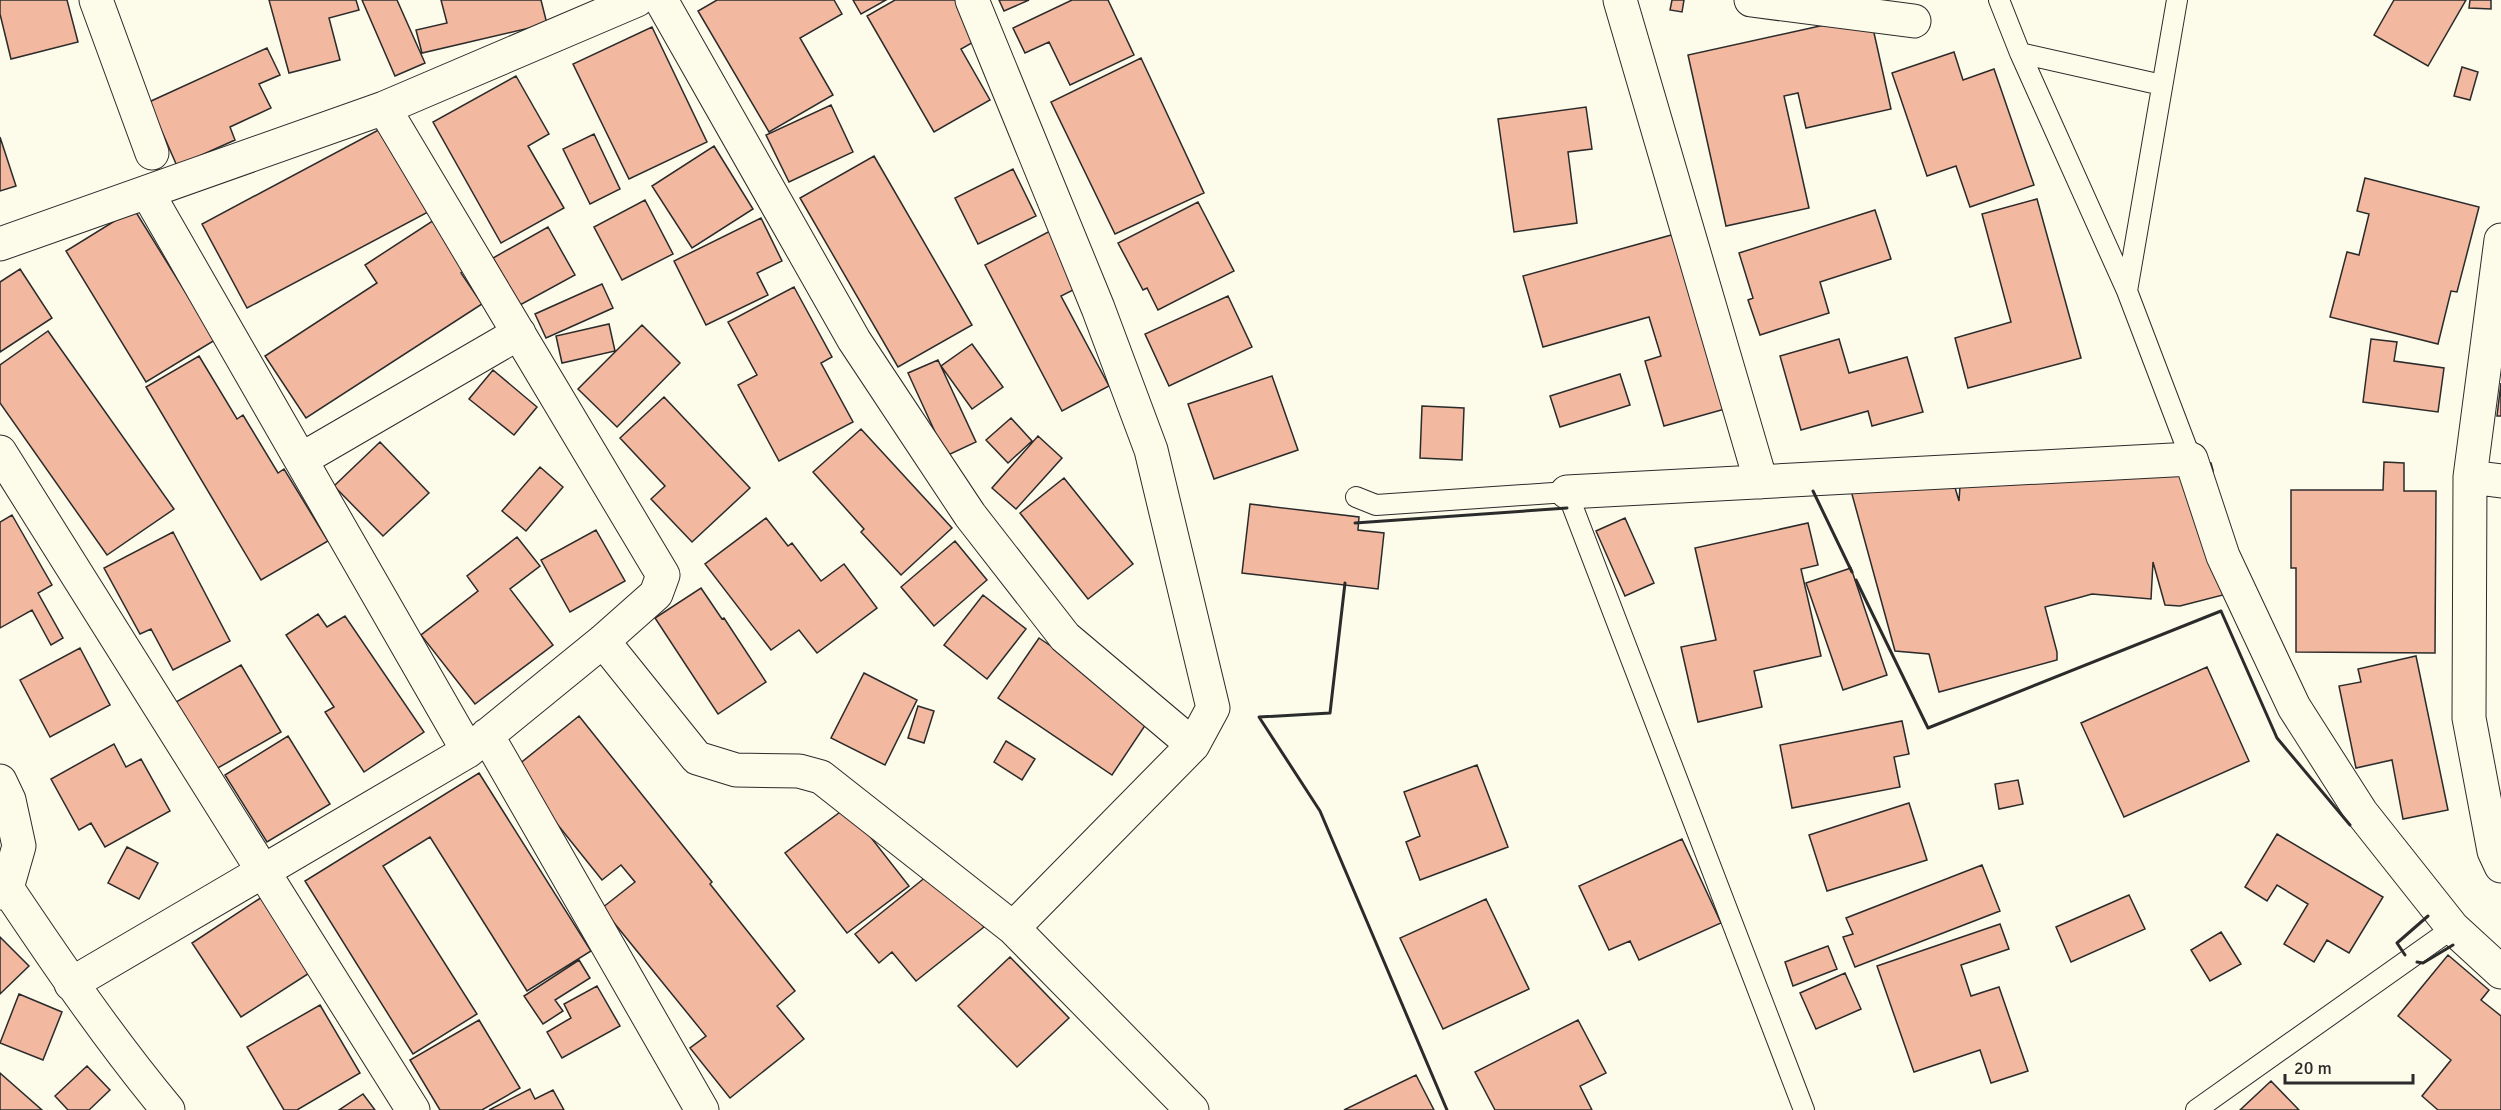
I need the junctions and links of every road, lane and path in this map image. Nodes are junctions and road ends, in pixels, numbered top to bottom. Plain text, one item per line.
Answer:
1 (96, 0) edge
2 (637, 0) edge
3 (660, 0) edge
4 (972, 0) edge
5 (1620, 0) edge
6 (1751, 0) edge
7 (1999, 0) edge
8 (2177, 0) edge
9 (1914, 21) dead end
10 (2020, 53) junction
11 (2162, 85) junction
12 (384, 108) junction
13 (152, 153) dead end
14 (147, 192) junction
15 (2501, 240) edge
16 (0, 244) edge
17 (2127, 291) junction
18 (519, 333) junction
19 (0, 452) edge
20 (302, 459) junction
21 (2190, 459) junction
22 (2485, 479) edge
23 (1761, 482) junction
24 (1567, 492) junction
25 (1356, 497) dead end
26 (603, 642) junction
27 (478, 743) junction
28 (1192, 745) junction
29 (0, 781) edge
30 (2501, 866) edge
31 (265, 872) junction
32 (2, 887) edge
33 (1013, 928) junction
34 (2453, 928) junction
35 (2501, 972) edge
36 (71, 984) junction
37 (168, 1110) edge
38 (413, 1110) edge
39 (702, 1110) edge
40 (1192, 1110) edge
41 (1804, 1110) edge
42 (2196, 1110) edge

1 - 13 street
2 - 12 street
3 - 28 street
4 - 28 street
5 - 23 street
6 - 9 street
7 - 10 lane
8 - 11 lane
10 - 11 lane
10 - 17 lane
11 - 17 lane
12 - 14 street
12 - 18 street
14 - 16 street
14 - 20 street
15 - 22 street
17 - 21 lane
18 - 20 street
18 - 26 street
19 - 31 street
20 - 27 street
21 - 23 street
21 - 34 street
22 - 30 street
23 - 24 street
24 - 25 lane
24 - 41 lane
26 - 27 street
26 - 33 street
27 - 31 street
27 - 39 street
28 - 33 street
29 - 32 street
31 - 36 street
31 - 38 street
32 - 36 street
33 - 40 street
34 - 35 street
34 - 42 lane
36 - 37 street

